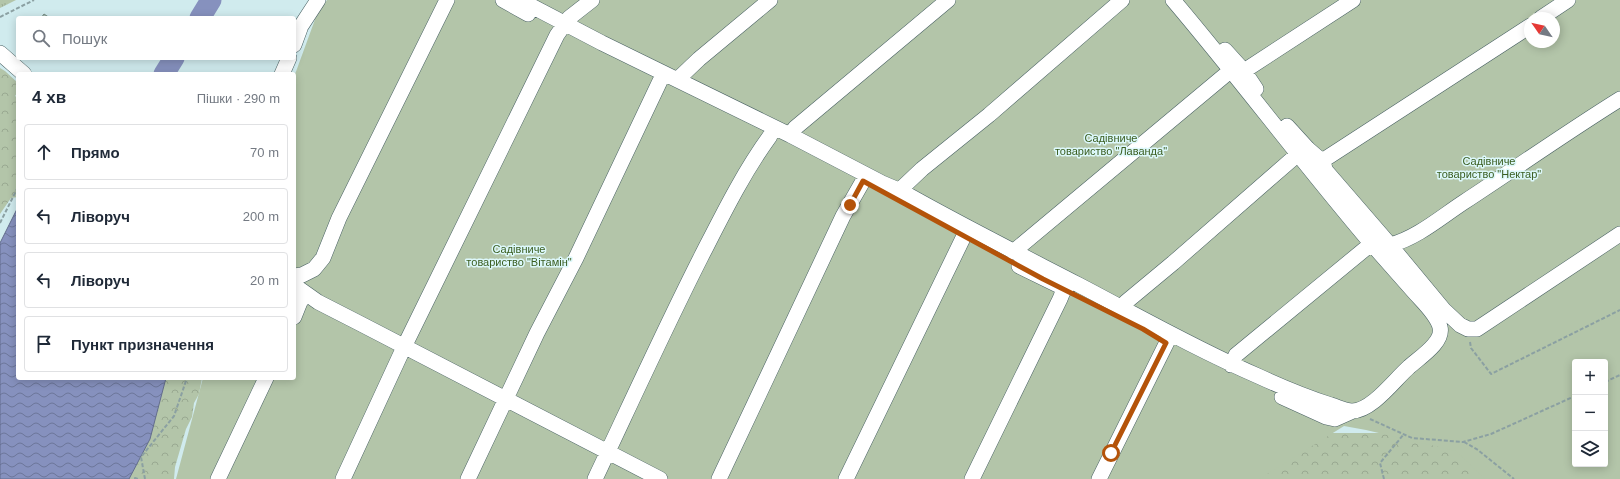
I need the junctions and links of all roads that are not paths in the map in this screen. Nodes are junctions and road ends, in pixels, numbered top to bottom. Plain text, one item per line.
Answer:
1 (318, 0) edge
2 (447, 0) edge
3 (503, 0) edge
4 (520, 0) edge
5 (592, 0) edge
6 (770, 0) edge
7 (948, 0) edge
8 (1122, 0) edge
9 (1173, 0) edge
10 (1183, 0) edge
11 (1353, 0) edge
12 (1568, 0) edge
13 (1550, 12) edge
14 (564, 27) junction
15 (1524, 30) edge
16 (296, 39) edge
17 (0, 53) edge
18 (288, 60) edge
19 (1237, 71) junction
20 (22, 72) edge
21 (283, 72) edge
22 (678, 79) junction
23 (660, 81) junction
24 (1620, 99) edge
25 (790, 135) junction
26 (770, 136) junction
27 (1298, 154) junction
28 (1322, 161) junction
29 (863, 181) junction
30 (901, 190) junction
31 (1620, 234) edge
32 (964, 236) junction
33 (1371, 244) junction
34 (1390, 244) junction
35 (1013, 252) junction
36 (296, 276) edge
37 (1064, 283) junction
38 (300, 290) edge
39 (1122, 308) junction
40 (296, 312) edge
41 (1168, 338) junction
42 (404, 347) junction
43 (1231, 365) junction
44 (265, 380) edge
45 (505, 400) junction
46 (1353, 411) junction
47 (607, 452) junction
48 (218, 479) edge
49 (343, 479) edge
50 (468, 479) edge
51 (595, 479) edge
52 (660, 479) edge
53 (719, 479) edge
54 (846, 479) edge
55 (972, 479) edge
56 (1099, 479) edge

1 - 16 street
2 - 36 street
3 - 14 street
4 - 14 street
5 - 14 street
6 - 22 street
7 - 25 street
8 - 30 street
9 - 19 street
10 - 19 street
11 - 19 street
12 - 13 street
14 - 22 street
14 - 23 street
14 - 42 street
15 - 28 street
17 - 20 street
18 - 21 street
19 - 27 street
19 - 28 street
19 - 35 street
22 - 25 street
23 - 26 street
23 - 45 street
24 - 34 street
25 - 30 street
26 - 29 street
26 - 47 street
27 - 33 street
27 - 39 street
28 - 34 street
29 - 32 street
29 - 53 street
30 - 35 street
31 - 34 street
32 - 37 street
32 - 54 street
33 - 43 street
33 - 46 street
35 - 37 street
37 - 39 street
37 - 41 street
37 - 55 street
38 - 40 street
38 - 42 street
39 - 41 street
41 - 43 street
41 - 46 street
41 - 56 street
42 - 45 street
42 - 49 street
43 - 46 street
44 - 48 street
45 - 47 street
45 - 50 street
47 - 51 street
47 - 52 street

